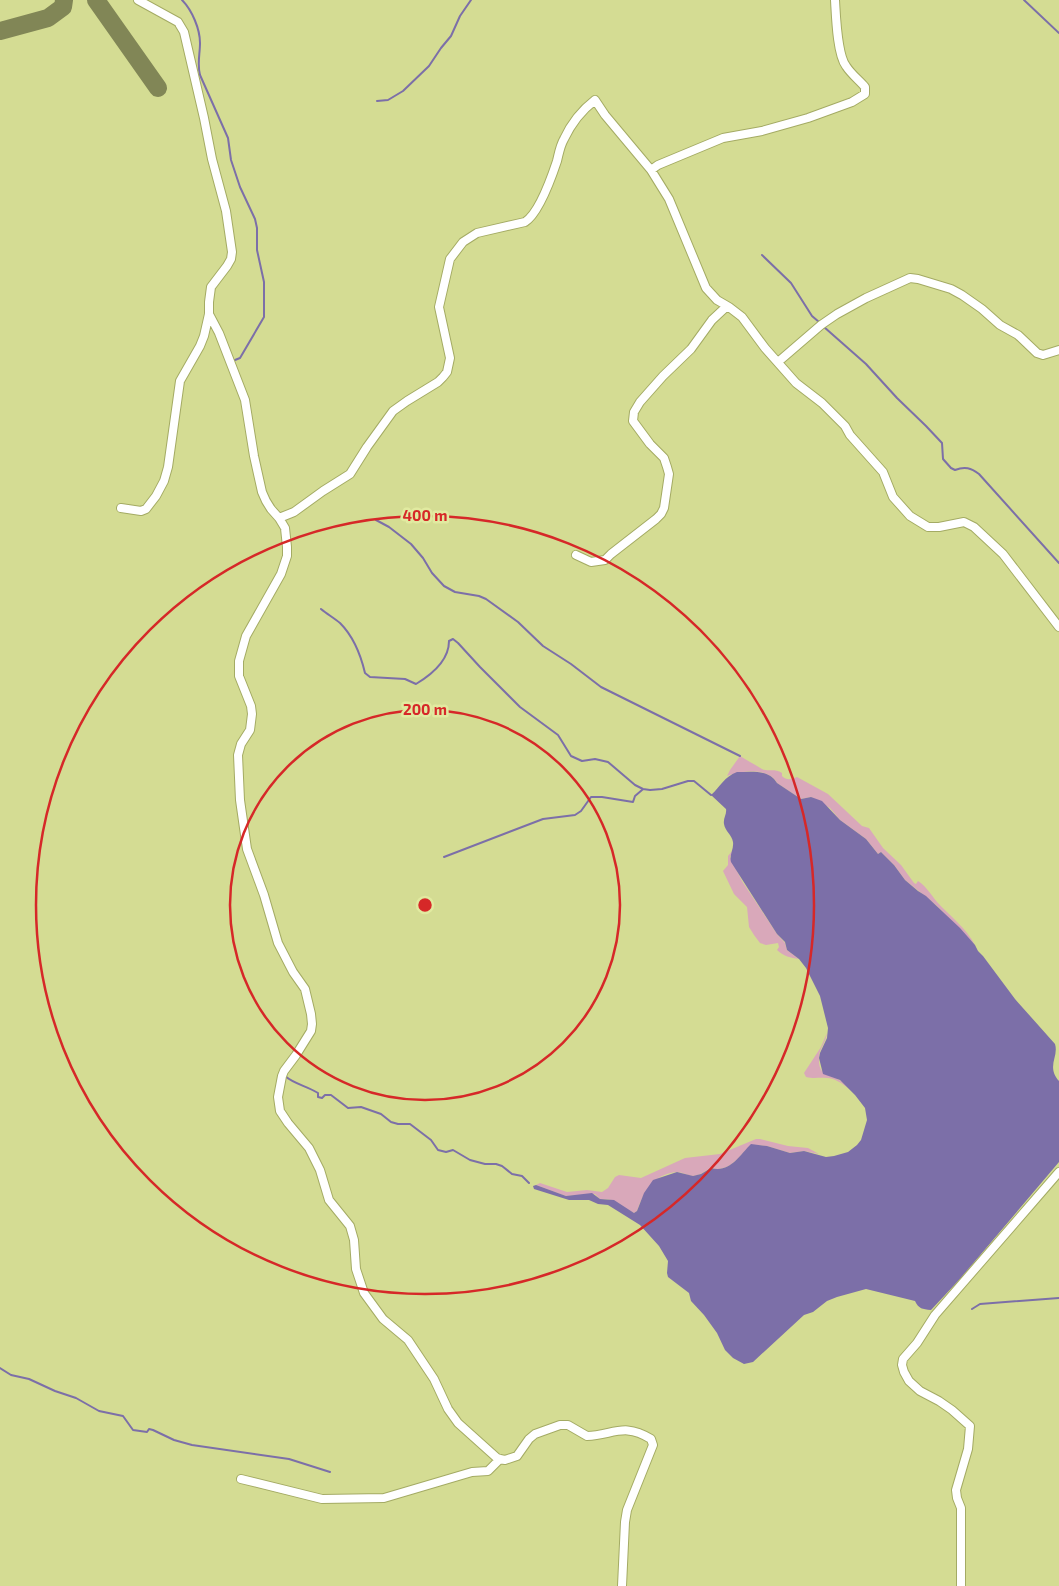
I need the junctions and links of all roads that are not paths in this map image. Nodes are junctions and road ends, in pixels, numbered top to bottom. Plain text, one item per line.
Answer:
1 (138, 0) edge
2 (835, 0) edge
3 (651, 170) junction
4 (727, 306) junction
5 (210, 314) junction
6 (1059, 350) edge
7 (778, 362) junction
8 (121, 508) dead end
9 (280, 518) junction
10 (576, 554) dead end
11 (1059, 626) edge
12 (1059, 1172) edge
13 (500, 1459) junction
14 (241, 1479) dead end
15 (622, 1586) edge
16 (961, 1586) edge

1 - 5 street
2 - 3 street
3 - 4 street
3 - 9 street
4 - 7 street
4 - 10 street
5 - 8 street
5 - 9 street
6 - 7 street
7 - 11 street
9 - 13 street
12 - 16 street
13 - 14 street
13 - 15 street

